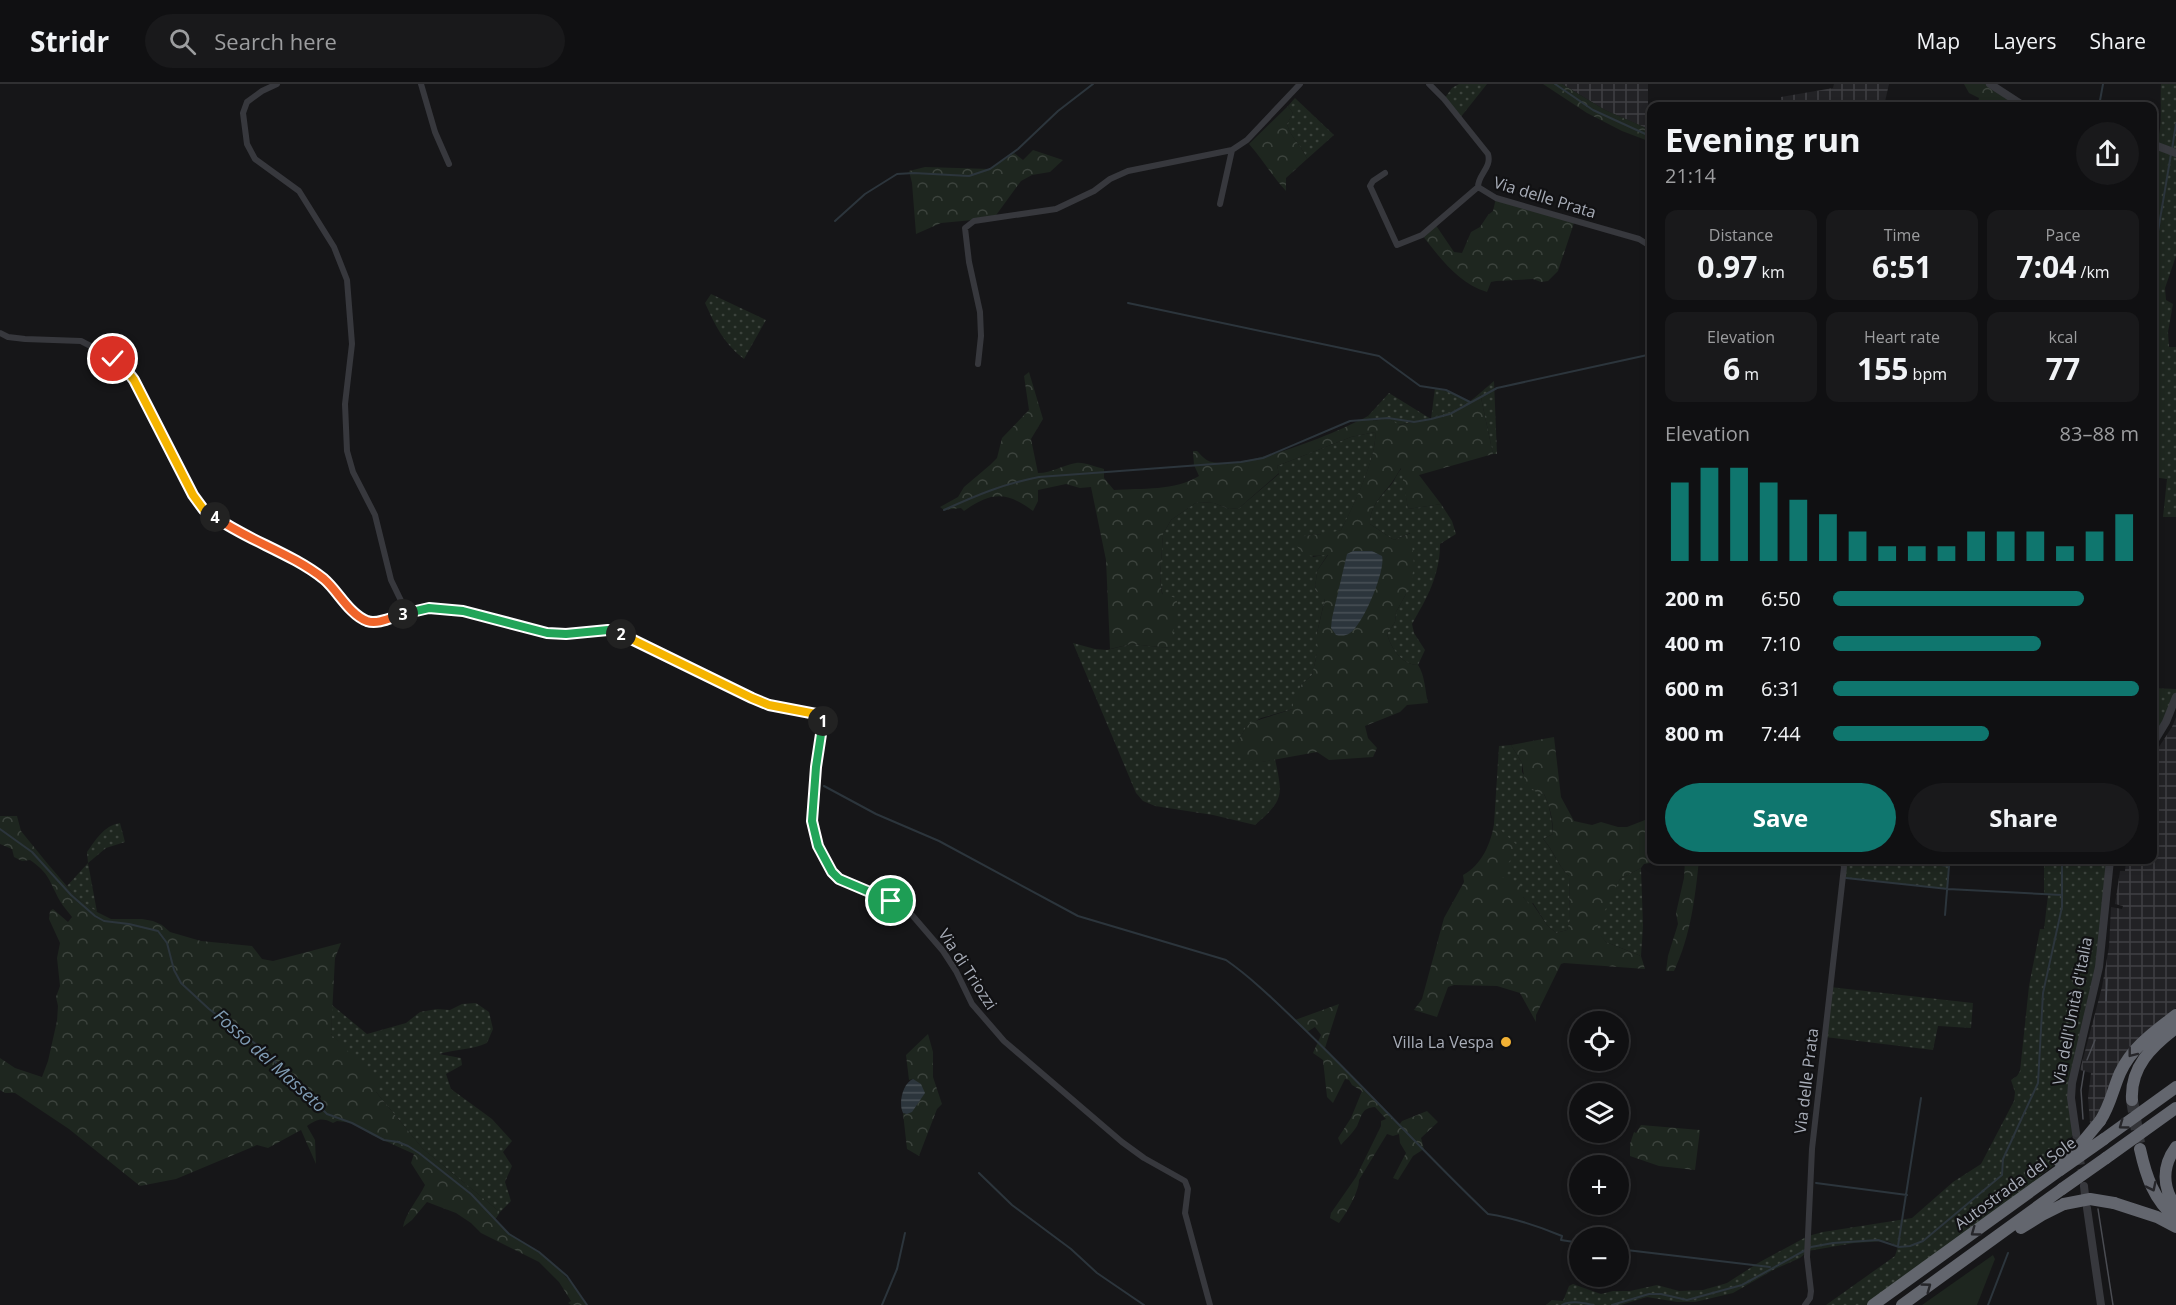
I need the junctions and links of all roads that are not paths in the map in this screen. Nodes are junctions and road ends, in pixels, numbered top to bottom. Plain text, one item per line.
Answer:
1 (278, 84) edge
2 (421, 84) edge
3 (1300, 84) edge
4 (1429, 84) edge
5 (1990, 84) edge
6 (261, 88) edge
7 (2018, 102) edge
8 (2157, 145) edge
9 (1232, 150) junction
10 (2176, 153) edge
11 (449, 164) dead end
12 (1385, 173) dead end
13 (1478, 187) junction
14 (1220, 204) dead end
15 (1647, 244) edge
16 (0, 333) edge
17 (978, 364) dead end
18 (407, 613) junction
19 (2176, 697) edge
20 (2157, 737) edge
21 (1843, 864) edge
22 (2110, 864) edge
23 (2176, 1015) edge
24 (2176, 1028) edge
25 (2176, 1087) edge
26 (2132, 1100) tunnel mouth
27 (2176, 1108) edge
28 (2076, 1133) tunnel mouth
29 (2176, 1147) edge
30 (2140, 1149) tunnel mouth
31 (2060, 1166) junction
32 (2176, 1207) edge
33 (2087, 1209) dead end
34 (2176, 1218) edge
35 (2176, 1227) edge
36 (1953, 1268) junction
37 (1210, 1305) edge
38 (1805, 1305) edge
39 (1873, 1305) edge
40 (1902, 1305) edge
41 (2101, 1305) edge

1 - 6 street
2 - 11 street
3 - 9 street
4 - 13 street, Via delle Prata
5 - 7 street
6 - 18 street
8 - 10 street
9 - 14 street
9 - 17 street
12 - 13 street
13 - 15 street, Via delle Prata
16 - 18 street, Via di Triozzi
18 - 37 street, Via di Triozzi
19 - 20 street
21 - 38 street, Via delle Prata
22 - 28 street, Via dell'Unità d'Italia
23 -> 31 highway, bridge
24 - 26 highway
25 -> 31 highway, Autostrada del Sole, bridge
27 - 36 highway, Autostrada del Sole, bridge
29 - 32 highway
30 -> 34 highway
31 -> 39 highway, Autostrada del Sole
33 - 41 street
35 - 36 highway, bridge
40 -> 36 highway, Autostrada del Sole

